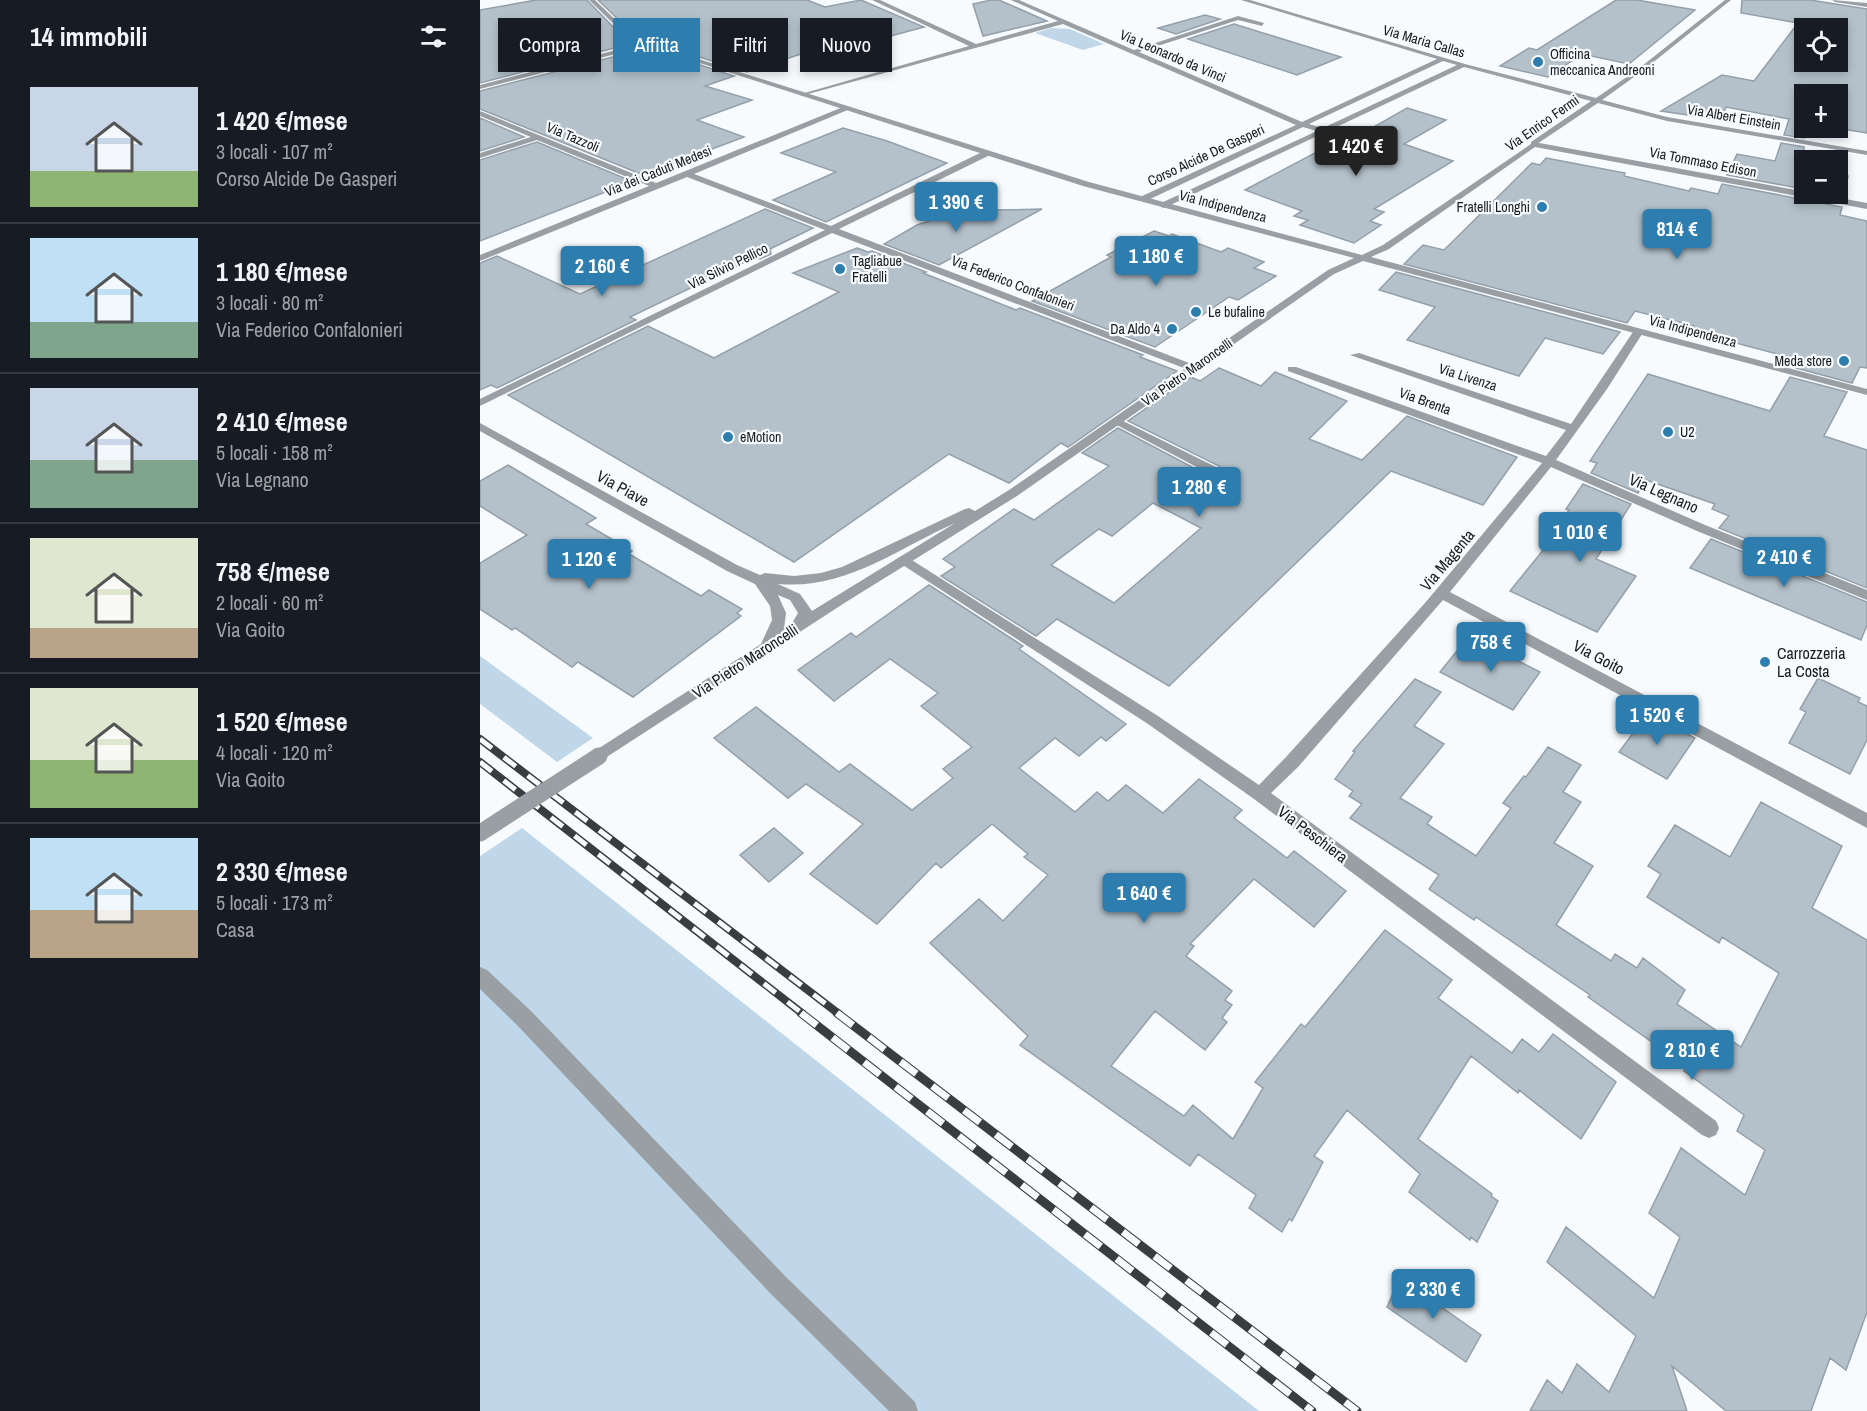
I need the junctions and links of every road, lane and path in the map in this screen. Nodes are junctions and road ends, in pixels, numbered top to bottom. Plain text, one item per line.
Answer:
1 (592, 0) edge
2 (875, 0) edge
3 (1014, 0) edge
4 (1244, 0) edge
5 (1728, 0) edge
6 (1835, 0) edge
7 (1274, 3) dead end
8 (1867, 5) edge
9 (1263, 7) junction
10 (613, 20) edge
11 (1062, 22) junction
12 (1262, 24) dead end
13 (974, 46) junction
14 (1133, 52) junction
15 (613, 53) edge
16 (1443, 59) junction
17 (700, 61) edge
18 (1463, 66) junction
19 (480, 87) edge
20 (803, 95) junction
21 (1598, 100) junction
22 (846, 109) junction
23 (480, 113) edge
24 (1303, 125) junction
25 (1324, 130) junction
26 (538, 137) junction
27 (1534, 144) junction
28 (987, 153) junction
29 (1867, 153) edge
30 (480, 156) edge
31 (687, 174) junction
32 (655, 186) junction
33 (1143, 199) junction
34 (1164, 205) junction
35 (1867, 206) edge
36 (834, 229) junction
37 (480, 258) edge
38 (1364, 258) junction
39 (1639, 331) junction
40 (1354, 355) dead end
41 (1193, 368) junction
42 (1292, 369) dead end
43 (1867, 392) edge
44 (480, 403) edge
45 (1117, 421) junction
46 (480, 426) edge
47 (1572, 428) junction
48 (1548, 461) junction
49 (1214, 471) dead end
50 (1013, 493) junction
51 (902, 560) junction
52 (732, 568) junction
53 (750, 577) junction
54 (1441, 593) junction
55 (1867, 595) edge
56 (791, 632) junction
57 (754, 656) junction
58 (1260, 794) junction
59 (1867, 821) edge
60 (480, 833) edge
61 (480, 976) edge
62 (1709, 1128) dead end
63 (906, 1411) edge

1 - 10 street, Via Indipendenza
2 - 13 street
3 - 11 street, Via Leonardo da Vinci
4 - 9 street, Via Maria Callas
5 - 21 street, Via Enrico Fermi
6 - 8 street
7 - 9 street
9 - 16 street, Via Maria Callas
11 - 13 street
11 - 14 street, Via Leonardo da Vinci
12 - 14 street
13 - 20 street
14 - 24 street, Via Leonardo da Vinci
15 - 19 street
16 - 18 street, Via Maria Callas
16 - 24 street, Corso Alcide De Gasperi
17 - 20 street, Via Indipendenza
18 - 21 street, Via Maria Callas
18 - 25 street, Corso Alcide De Gasperi
20 - 22 street, Via Indipendenza
21 - 27 street, Via Enrico Fermi
21 - 29 street, Via Albert Einstein
22 - 28 street, Via Indipendenza
22 - 31 street, Via dei Caduti Medesi
23 - 26 street, Via Tazzoli
24 - 25 street, Via Leonardo da Vinci
24 - 33 street, Corso Alcide De Gasperi
25 - 34 street, Corso Alcide De Gasperi
26 - 30 street
26 - 32 street, Via Tazzoli
27 - 35 street, Via Tommaso Edison
27 - 38 street, Via Enrico Fermi
28 - 33 street, Via Indipendenza
28 - 36 street, Via Silvio Pellico
31 - 32 street, Via dei Caduti Medesi
31 - 36 street, Via Federico Confalonieri
32 - 37 street, Via dei Caduti Medesi
33 - 34 street, Via Indipendenza
34 - 38 street, Via Indipendenza
36 - 41 street, Via Federico Confalonieri
36 - 44 street, Via Silvio Pellico
38 - 39 street, Via Indipendenza
38 - 41 street, Via Pietro Maroncelli
39 - 43 street, Via Indipendenza
39 - 47 street, Via Magenta
40 - 47 street, Via Livenza
41 - 45 street, Via Pietro Maroncelli
42 - 48 street, Via Brenta
45 - 49 street
45 - 50 street, Via Pietro Maroncelli
46 - 52 street, Via Piave
47 - 48 street, Via Magenta
48 - 54 street, Via Magenta
48 - 55 street, Via Legnano
50 - 51 street, Via Pietro Maroncelli
50 - 52 street, Via Pietro Maroncelli
51 - 56 street, Via Pietro Maroncelli
51 - 58 street, Via Peschiera
52 - 53 street, Via Piave
53 - 56 street
53 - 57 street
54 - 58 street, Via Magenta
54 - 59 street, Via Goito
56 - 57 street, Via Pietro Maroncelli
57 - 60 street, Via Pietro Maroncelli, bridge
58 - 62 street, Via Peschiera
61 - 63 street

